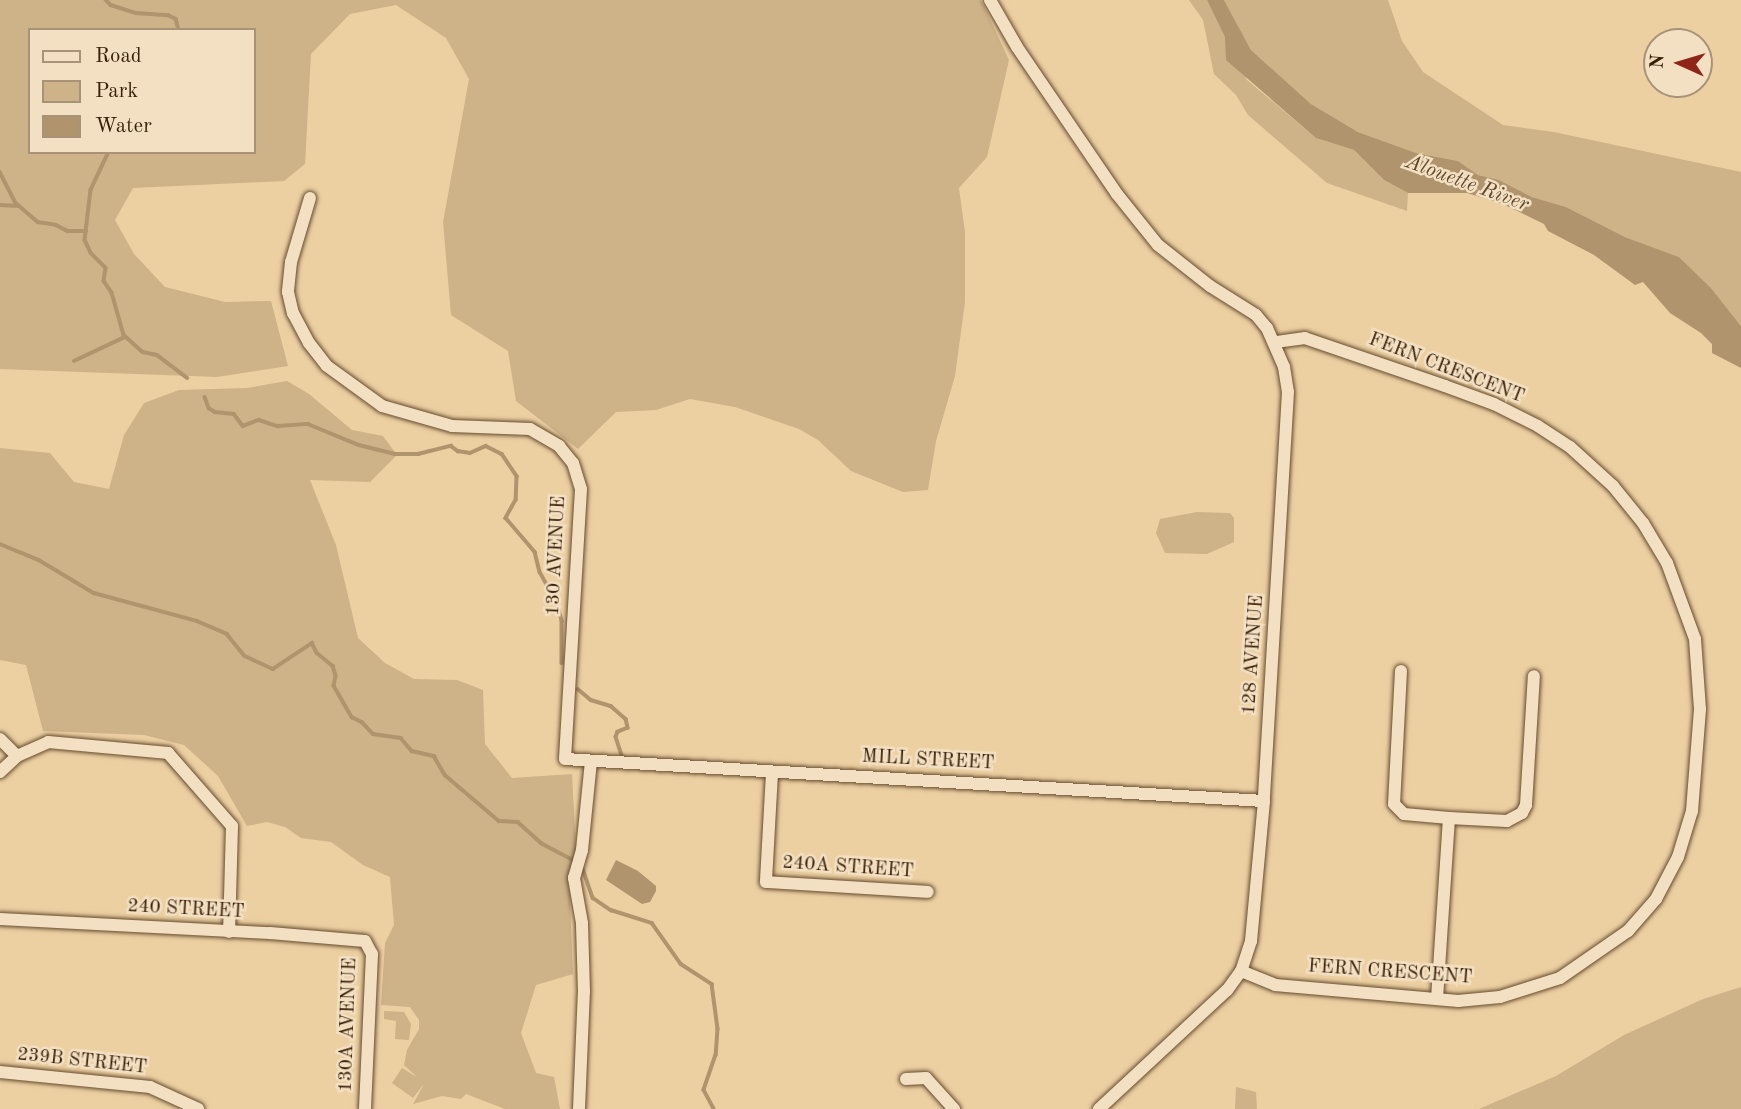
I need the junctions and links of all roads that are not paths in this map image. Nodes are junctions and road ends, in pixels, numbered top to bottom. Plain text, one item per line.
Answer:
1 (990, 0) edge
2 (310, 198) dead end
3 (1276, 342) junction
4 (1401, 671) dead end
5 (1534, 676) dead end
6 (0, 739) edge
7 (17, 757) junction
8 (591, 762) junction
9 (0, 772) edge
10 (772, 773) junction
11 (1264, 801) junction
12 (1449, 818) junction
13 (928, 892) dead end
14 (0, 919) edge
15 (229, 932) junction
16 (369, 944) joint
17 (1241, 971) junction
18 (1437, 999) junction
19 (0, 1072) edge
20 (906, 1079) dead end
21 (198, 1109) edge
22 (365, 1109) edge
23 (579, 1109) edge
24 (954, 1109) edge
25 (1099, 1109) edge

1 - 3 street
2 - 8 street, 130 AVENUE
3 - 11 street, 128 AVENUE
3 - 18 street, FERN CRESCENT
4 - 12 street
5 - 12 street
6 - 7 street
7 - 9 street
7 - 15 street
8 - 10 street, MILL STREET
8 - 23 street
10 - 11 street, MILL STREET
10 - 13 street, 240A STREET
11 - 17 street, 128 AVENUE
12 - 18 street
14 - 15 street, 240 STREET
15 - 16 street, 240 STREET
16 - 22 street, 130A AVENUE
17 - 18 street, FERN CRESCENT
17 - 25 street
19 - 21 street, 239B STREET
20 - 24 street

